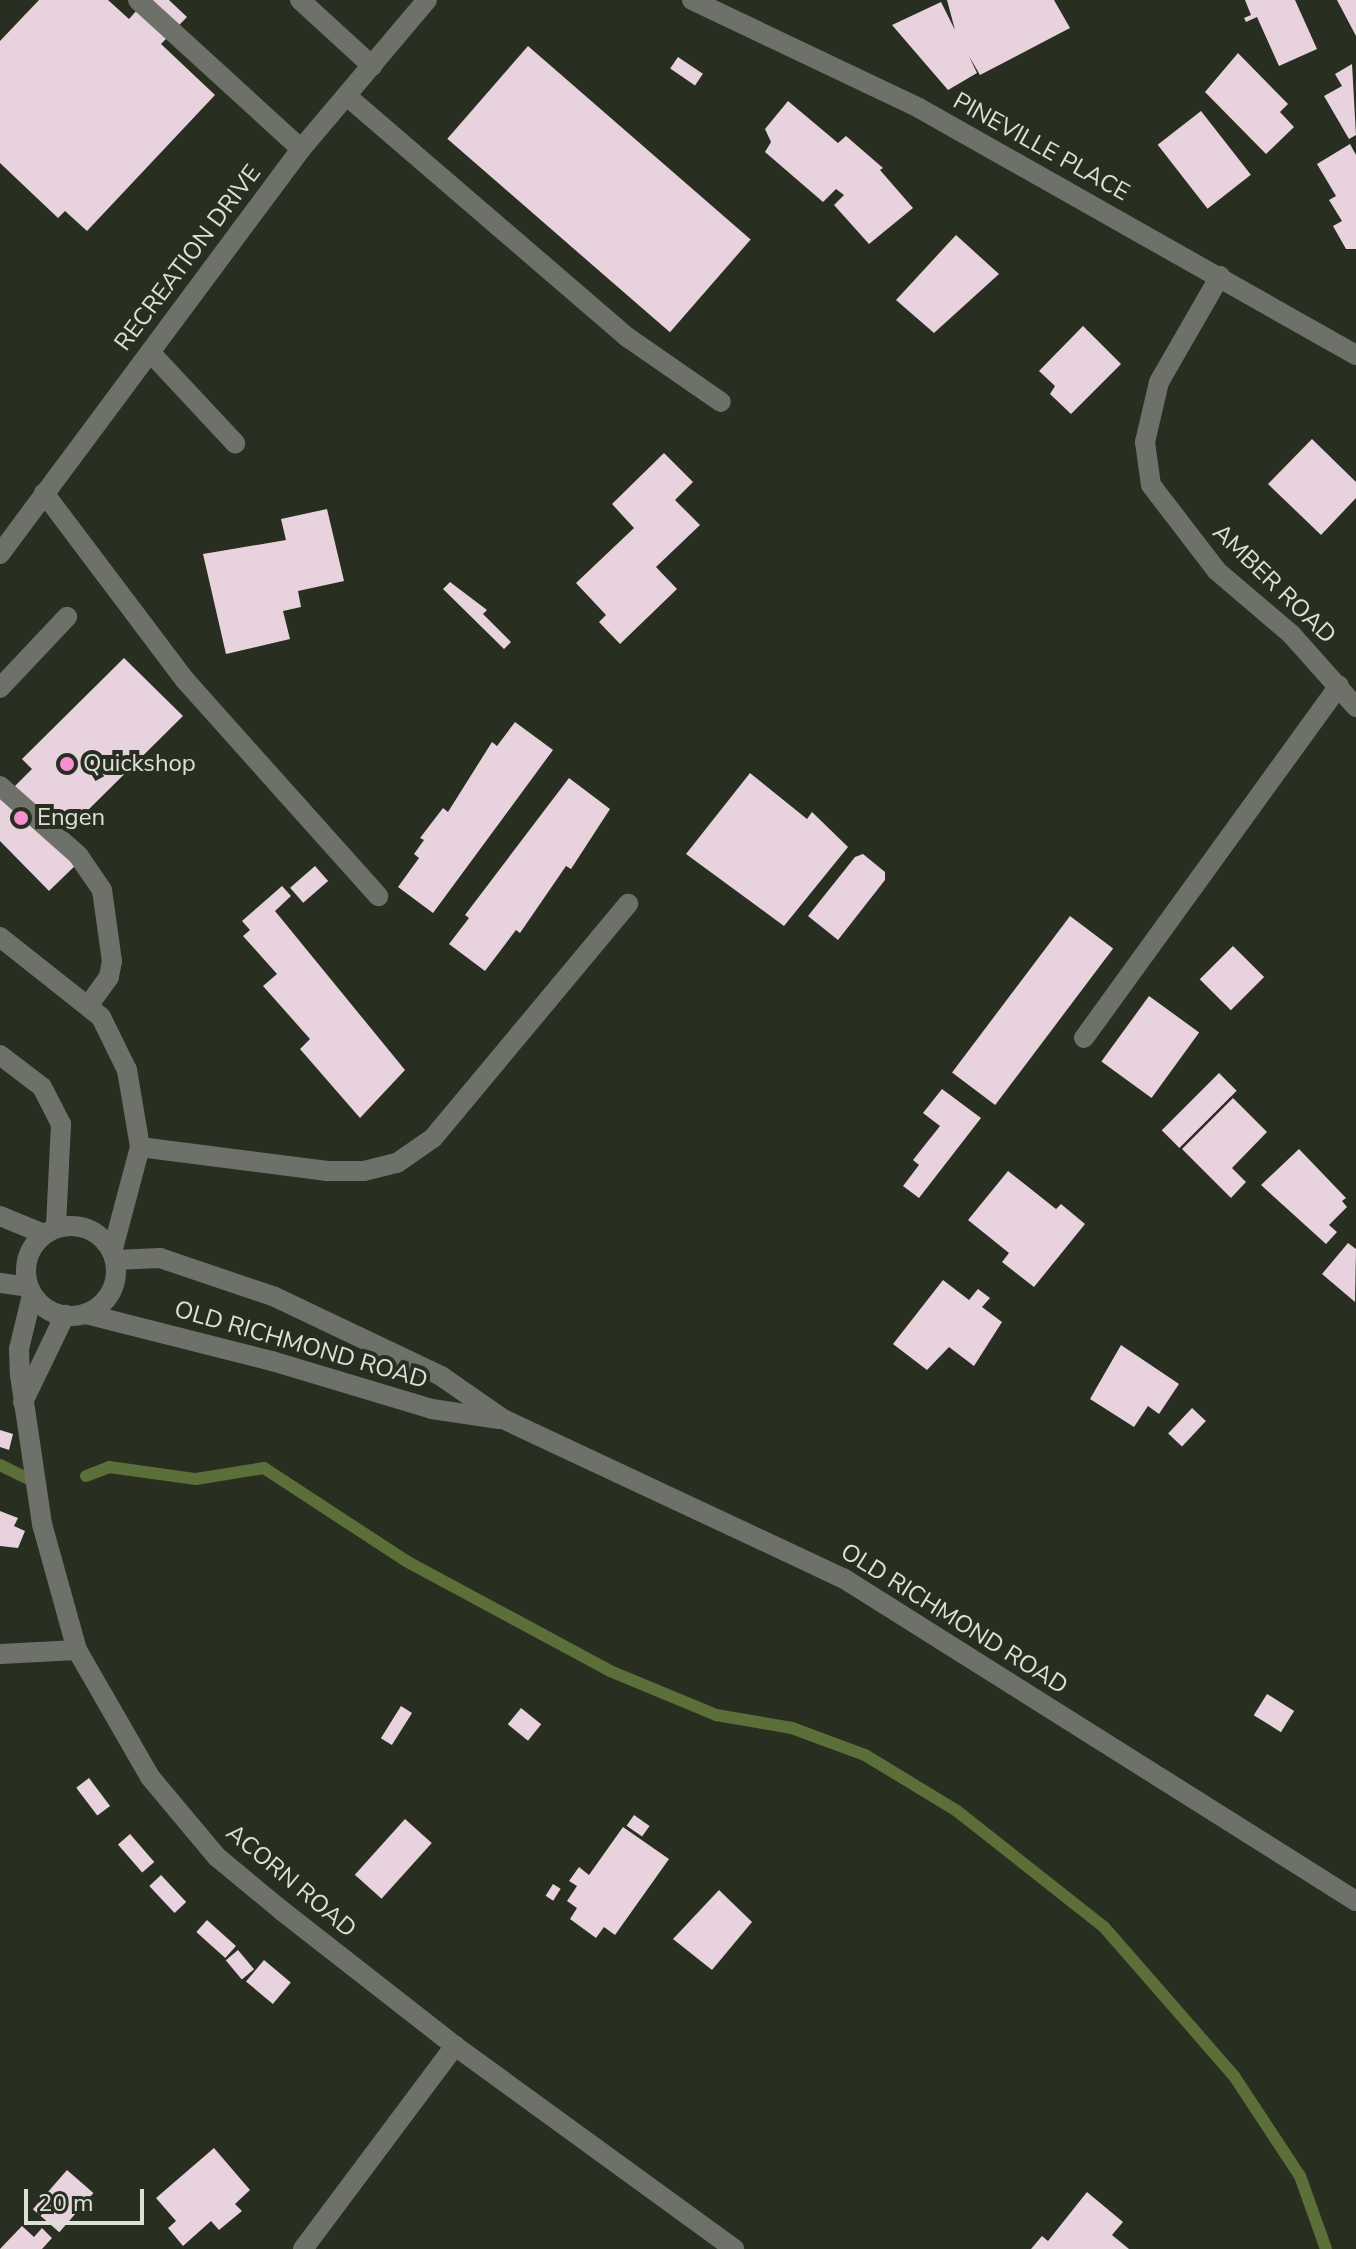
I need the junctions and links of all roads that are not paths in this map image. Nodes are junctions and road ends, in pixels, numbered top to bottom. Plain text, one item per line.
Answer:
1 (138, 0) edge
2 (300, 0) edge
3 (427, 0) edge
4 (692, 0) edge
5 (372, 66) junction
6 (348, 97) junction
7 (301, 149) junction
8 (1220, 276) junction
9 (150, 352) junction
10 (1356, 355) edge
11 (721, 402) dead end
12 (235, 443) dead end
13 (44, 493) junction
14 (0, 554) edge
15 (67, 617) dead end
16 (1339, 686) junction
17 (0, 688) edge
18 (1356, 707) edge
19 (0, 786) edge
20 (378, 896) dead end
21 (628, 904) dead end
22 (0, 937) edge
23 (88, 1006) junction
24 (1084, 1038) dead end
25 (0, 1055) edge
26 (140, 1147) junction
27 (0, 1216) edge
28 (50, 1231) junction
29 (114, 1256) junction
30 (0, 1283) edge
31 (30, 1291) junction
32 (76, 1314) junction
33 (23, 1402) junction
34 (503, 1419) junction
35 (77, 1650) junction
36 (0, 1654) edge
37 (1356, 1901) edge
38 (455, 2046) junction
39 (303, 2249) edge
40 (734, 2249) edge

1 - 7 street
2 - 5 street
3 - 5 street, RECREATION DRIVE
4 - 8 street, PINEVILLE PLACE
5 - 6 street, RECREATION DRIVE
6 - 7 street, RECREATION DRIVE
6 - 11 street
7 - 9 street, RECREATION DRIVE
8 - 10 street, PINEVILLE PLACE
8 - 16 street, AMBER ROAD
9 - 12 street
9 - 13 street, RECREATION DRIVE
13 - 14 street, RECREATION DRIVE
13 - 20 street
15 - 17 street
16 - 18 street, AMBER ROAD
16 - 24 street
19 - 23 street
21 - 26 street
22 - 23 street
23 - 26 street
25 - 28 street
26 - 29 street
27 - 28 street
28 - 29 street
28 - 31 street
29 - 32 street
29 - 34 street, OLD RICHMOND ROAD
30 - 31 street, OLD RICHMOND ROAD
31 - 32 street, OLD RICHMOND ROAD
31 - 33 street, ACORN ROAD
32 - 33 street
32 - 34 street, OLD RICHMOND ROAD
33 - 35 street, ACORN ROAD
34 - 37 street, OLD RICHMOND ROAD
35 - 36 street
35 - 38 street, ACORN ROAD
38 - 39 street
38 - 40 street, ACORN ROAD

